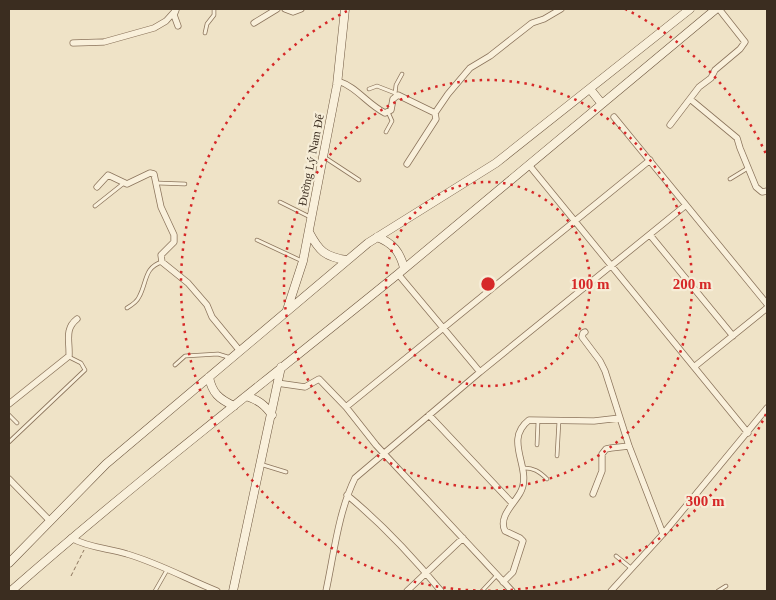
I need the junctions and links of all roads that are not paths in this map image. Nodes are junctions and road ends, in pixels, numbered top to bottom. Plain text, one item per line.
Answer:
1 (214, 9) edge
2 (277, 9) edge
3 (285, 9) edge
4 (301, 9) edge
5 (345, 9) edge
6 (561, 9) edge
7 (690, 9) edge
8 (717, 9) edge
9 (176, 10) edge
10 (254, 23) dead end
11 (178, 26) dead end
12 (205, 33) dead end
13 (72, 43) dead end
14 (402, 74) dead end
15 (338, 81) junction
16 (369, 89) dead end
17 (590, 89) junction
18 (395, 95) junction
19 (690, 99) junction
20 (602, 104) junction
21 (388, 112) junction
22 (435, 113) junction
23 (614, 117) dead end
24 (670, 125) dead end
25 (386, 132) dead end
26 (323, 157) junction
27 (650, 160) junction
28 (407, 164) dead end
29 (529, 165) junction
30 (748, 168) junction
31 (730, 179) dead end
32 (359, 180) dead end
33 (124, 183) junction
34 (157, 183) junction
35 (185, 184) dead end
36 (97, 187) dead end
37 (767, 191) edge
38 (280, 202) dead end
39 (686, 205) junction
40 (95, 206) dead end
41 (312, 217) junction
42 (575, 220) junction
43 (309, 232) junction
44 (650, 235) junction
45 (377, 237) junction
46 (258, 240) dead end
47 (347, 260) junction
48 (303, 261) junction
49 (162, 262) junction
50 (612, 266) junction
51 (404, 268) junction
52 (398, 274) junction
53 (767, 304) edge
54 (127, 308) dead end
55 (767, 308) edge
56 (286, 312) junction
57 (77, 320) dead end
58 (443, 328) junction
59 (585, 332) dead end
60 (733, 336) junction
61 (240, 351) junction
62 (69, 356) junction
63 (232, 358) junction
64 (175, 365) dead end
65 (281, 367) junction
66 (694, 367) junction
67 (480, 372) junction
68 (209, 377) junction
69 (277, 382) junction
70 (246, 396) junction
71 (9, 404) edge
72 (234, 406) junction
73 (346, 406) junction
74 (767, 408) edge
75 (9, 415) edge
76 (272, 415) junction
77 (429, 415) junction
78 (620, 418) junction
79 (538, 419) junction
80 (559, 420) junction
81 (17, 423) dead end
82 (748, 432) junction
83 (9, 442) edge
84 (536, 445) dead end
85 (629, 446) junction
86 (383, 453) junction
87 (557, 456) dead end
88 (260, 464) junction
89 (522, 468) junction
90 (286, 472) dead end
91 (9, 479) edge
92 (547, 479) dead end
93 (347, 494) junction
94 (593, 494) dead end
95 (512, 503) junction
96 (50, 521) junction
97 (663, 534) junction
98 (71, 538) junction
99 (462, 538) junction
100 (616, 556) dead end
101 (9, 563) edge
102 (632, 568) junction
103 (168, 570) junction
104 (426, 572) junction
105 (497, 575) junction
106 (504, 582) junction
107 (726, 586) dead end
108 (615, 590) edge
109 (11, 591) edge
110 (155, 591) edge
111 (217, 591) edge
112 (233, 591) edge
113 (326, 591) edge
114 (407, 591) edge
115 (441, 591) edge
116 (482, 591) edge
117 (512, 591) edge
118 (718, 591) edge

1 - 12 lane
2 - 10 street
3 - 4 street
5 - 15 street, Đường Lý Nam Đế
6 - 22 street
7 - 17 street
8 - 19 street
8 - 20 street
9 - 11 street
9 - 13 street
14 - 18 lane
15 - 21 street
15 - 26 street, Đường Lý Nam Đế
16 - 18 lane
17 - 20 street
17 - 45 street
18 - 21 street
18 - 22 street
19 - 24 street
19 - 30 street
20 - 29 street
21 - 25 lane
22 - 28 street
23 - 27 street
26 - 32 lane
26 - 41 street, Đường Lý Nam Đế
27 - 39 street
27 - 42 street
29 - 42 street
29 - 51 street
30 - 31 lane
30 - 37 street
33 - 34 street
33 - 36 street
33 - 40 lane
34 - 35 lane
34 - 49 street
38 - 41 lane
39 - 44 street
39 - 53 street
41 - 43 street, Đường Lý Nam Đế
42 - 50 street
42 - 58 street
43 - 47 street
43 - 48 street, Đường Lý Nam Đế
44 - 50 street
44 - 60 street
45 - 47 street
45 - 51 street
46 - 48 lane
47 - 56 street
48 - 56 street, Đường Lý Nam Đế
49 - 54 lane
49 - 61 street
50 - 66 street
50 - 67 street
51 - 52 street
52 - 58 street
52 - 65 street
55 - 60 street
56 - 61 street
57 - 62 street
58 - 67 street
58 - 73 street
59 - 78 street
60 - 66 street
61 - 63 street
62 - 71 street
62 - 83 lane
63 - 64 lane
63 - 68 street
65 - 69 street
65 - 70 street
66 - 82 street
67 - 77 street
68 - 72 street
68 - 96 street
69 - 73 street
69 - 76 street
70 - 72 street
70 - 76 street
72 - 98 street
73 - 86 street
74 - 82 street
75 - 81 lane
76 - 88 street
77 - 86 street
77 - 95 street
78 - 80 street
78 - 85 street
79 - 80 street
79 - 84 lane
79 - 89 street
80 - 87 lane
82 - 97 street
85 - 94 street
85 - 97 street
86 - 93 street
86 - 99 street
88 - 90 lane
88 - 112 street
89 - 92 lane
89 - 95 street
91 - 96 street
93 - 104 street
93 - 113 street
95 - 106 street
96 - 101 street
97 - 102 street
98 - 103 street
98 - 109 street
99 - 104 street
99 - 105 street
100 - 102 lane
102 - 108 street
103 - 110 lane
103 - 111 street
104 - 114 street
104 - 115 street
105 - 106 street
105 - 116 lane
106 - 117 street
107 - 118 lane

